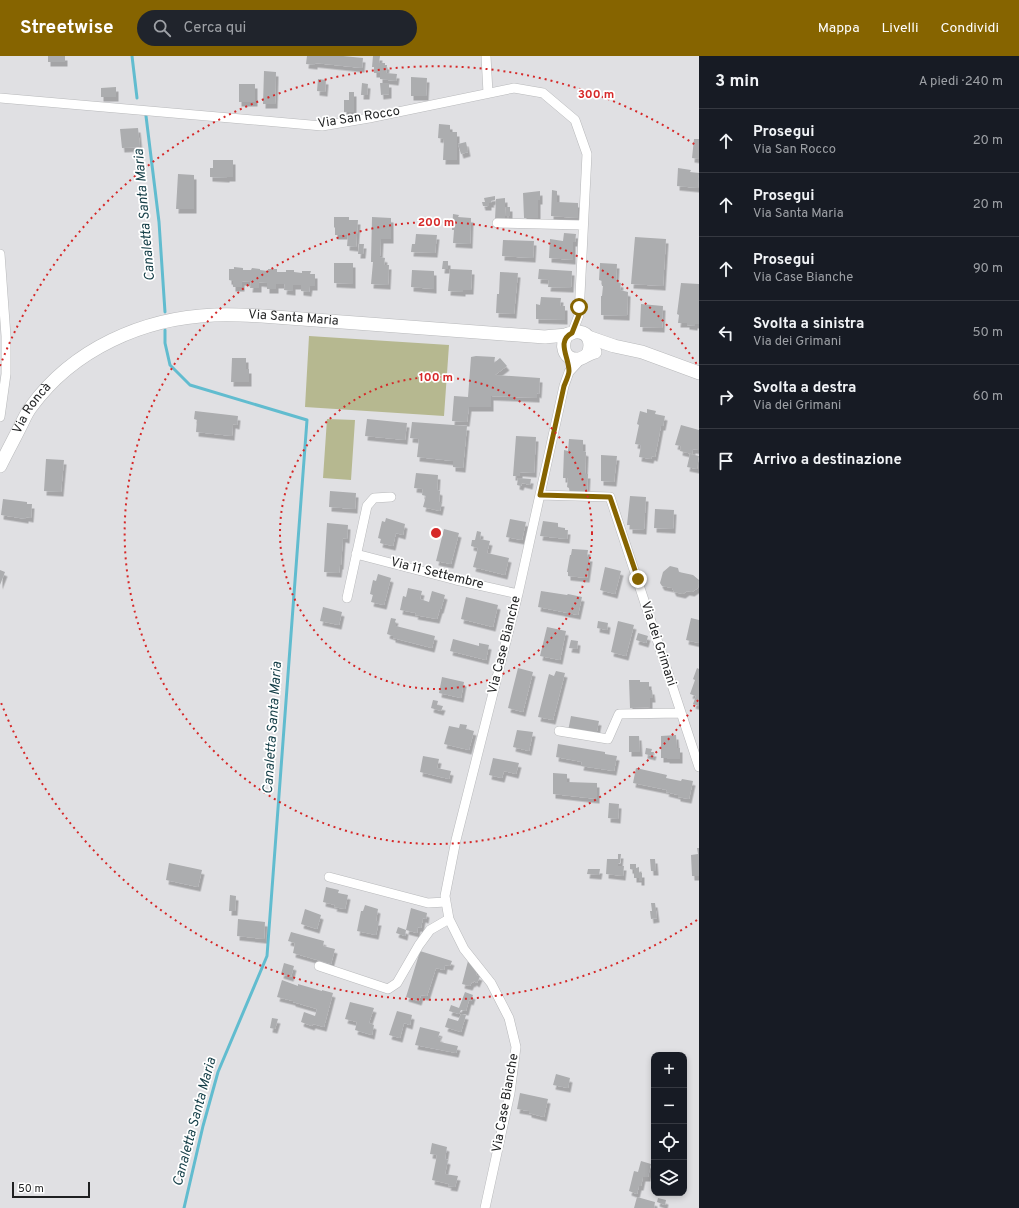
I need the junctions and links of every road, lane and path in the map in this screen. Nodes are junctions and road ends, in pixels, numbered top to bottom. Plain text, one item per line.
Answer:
1 (486, 56) edge
2 (488, 93) junction
3 (0, 98) edge
4 (497, 223) dead end
5 (583, 225) junction
6 (0, 254) edge
7 (579, 315) junction
8 (570, 334) junction
9 (586, 336) junction
10 (544, 337) junction
11 (614, 346) junction
12 (565, 352) junction
13 (585, 356) junction
14 (570, 372) junction
15 (699, 373) edge
16 (57, 376) joint
17 (0, 417) edge
18 (0, 466) edge
19 (540, 495) junction
20 (391, 497) dead end
21 (356, 554) junction
22 (518, 594) junction
23 (347, 598) dead end
24 (681, 712) junction
25 (560, 731) dead end
26 (699, 767) edge
27 (329, 878) dead end
28 (446, 902) junction
29 (449, 919) junction
30 (319, 966) dead end
31 (485, 1208) edge

1 - 2 street
2 - 3 street, Via San Rocco
2 - 5 street, Via San Rocco
4 - 5 street
5 - 7 street, Via San Rocco
6 - 17 street
7 - 8 street, Via San Rocco
7 - 9 street, Via San Rocco
8 - 9 main road, Via Santa Maria
8 - 10 main road, Via Santa Maria
8 - 12 main road
9 - 11 main road, Via Santa Maria
9 - 13 main road
10 - 12 main road, Via Santa Maria
10 - 16 main road, Via Santa Maria
11 - 13 main road, Via Santa Maria
11 - 15 main road, Via Santa Maria
12 - 13 main road, Via Santa Maria
12 - 14 street
13 - 14 street, Via Case Bianche
14 - 19 street, Via Case Bianche
16 - 18 main road, Via Roncà
19 - 22 street, Via Case Bianche
19 - 24 street, Via dei Grimani
20 - 21 street
21 - 22 street, Via 11 Settembre
21 - 23 street
22 - 28 street, Via Case Bianche
24 - 25 street
24 - 26 street, Via dei Grimani
27 - 28 street
28 - 29 street, Via Case Bianche
29 - 30 street
29 - 31 street, Via Case Bianche

